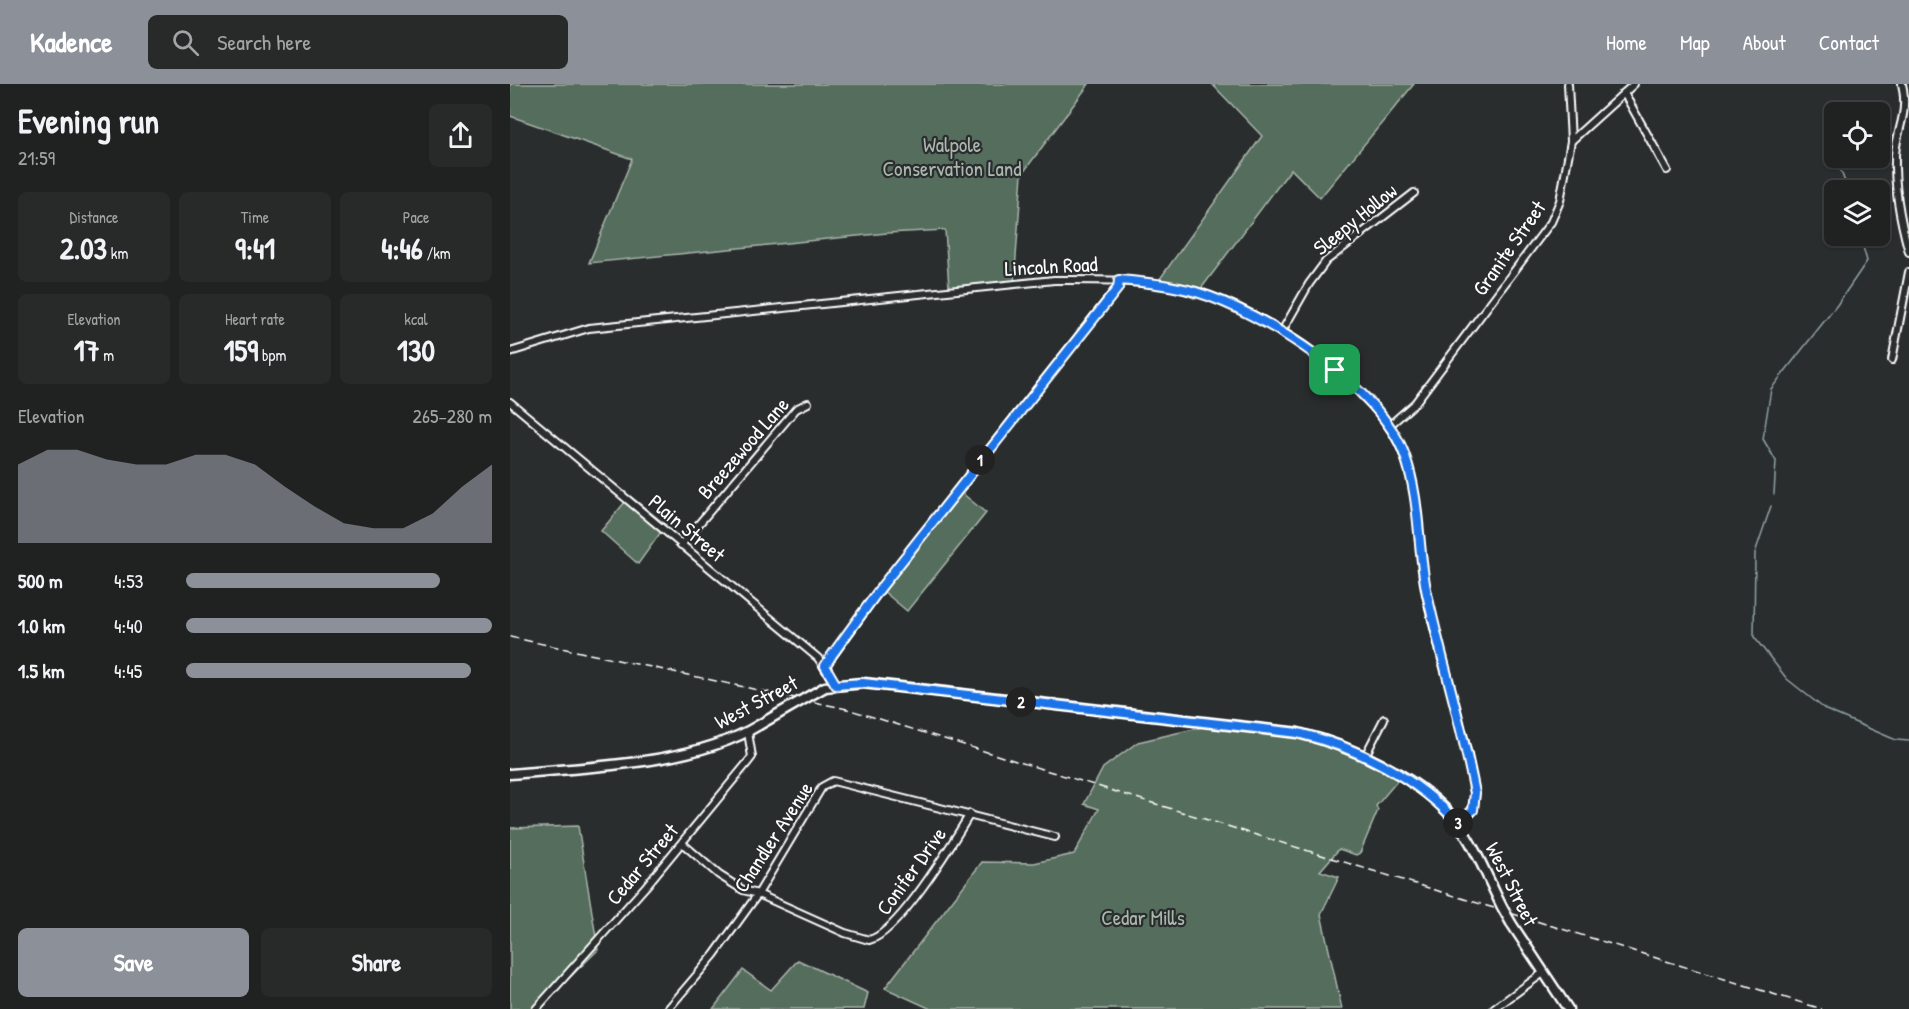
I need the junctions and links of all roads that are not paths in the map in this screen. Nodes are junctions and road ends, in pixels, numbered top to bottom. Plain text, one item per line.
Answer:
1 (1568, 84) edge
2 (1635, 84) edge
3 (1902, 84) edge
4 (1624, 93) junction
5 (1571, 141) junction
6 (1667, 170) dead end
7 (1414, 193) dead end
8 (1909, 252) edge
9 (1909, 272) edge
10 (1119, 280) junction
11 (1281, 333) junction
12 (510, 352) edge
13 (1892, 360) dead end
14 (510, 402) edge
15 (808, 403) dead end
16 (1390, 425) junction
17 (681, 545) junction
18 (825, 666) junction
19 (836, 685) junction
20 (1384, 719) dead end
21 (748, 732) junction
22 (1365, 756) junction
23 (510, 774) edge
24 (970, 814) junction
25 (1458, 823) junction
26 (1055, 837) dead end
27 (682, 843) junction
28 (758, 894) junction
29 (1543, 973) junction
30 (536, 1009) edge
31 (668, 1009) edge
32 (1494, 1009) edge
33 (1568, 1009) edge

1 - 5 street, Granite Street
2 - 4 street
3 - 8 street
4 - 5 street
4 - 6 street
5 - 16 street, Granite Street
7 - 11 street, Sleepy Hollow
9 - 13 street
10 - 11 street, Lincoln Road
10 - 12 street, Lincoln Road
10 - 18 street
11 - 16 street, Lincoln Road
14 - 17 street, Plain Street
15 - 17 street, Breezewood Lane
16 - 25 street, Lincoln Road
17 - 18 street, Plain Street
18 - 19 street, Plain Street
19 - 21 main road, West Street, bridge
19 - 22 main road, West Street
20 - 22 street
21 - 23 main road, West Street
21 - 27 street, Cedar Street
22 - 25 main road, West Street
24 - 26 street, Chandler Avenue
24 - 28 street, Chandler Avenue
24 - 28 street, Conifer Drive
25 - 29 main road, West Street, bridge
27 - 28 street, Conifer Drive
27 - 30 street, Cedar Street
28 - 31 street, Chandler Avenue
29 - 32 street
29 - 33 main road, West Street

